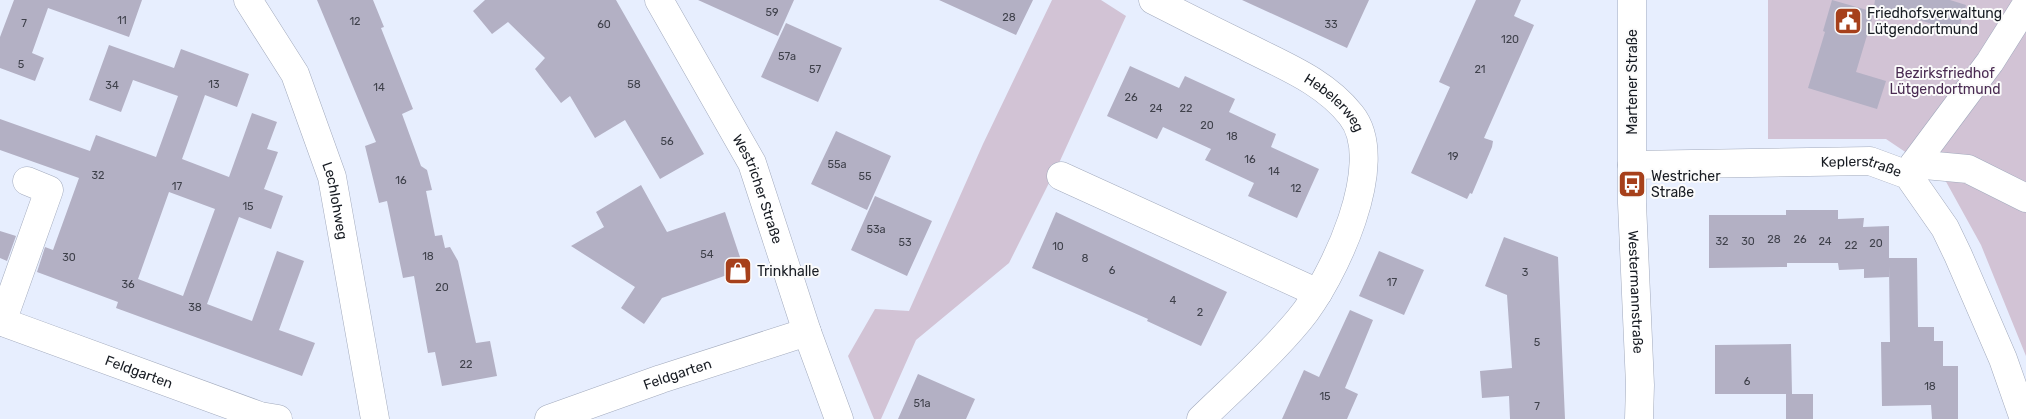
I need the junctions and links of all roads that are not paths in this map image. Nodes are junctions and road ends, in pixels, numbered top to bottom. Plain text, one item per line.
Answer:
1 (248, 0) edge
2 (659, 0) edge
3 (1153, 0) edge
4 (1632, 0) edge
5 (2026, 5) edge
6 (1632, 165) junction
7 (1061, 176) dead end
8 (27, 181) dead end
9 (2026, 198) edge
10 (1318, 293) junction
11 (1, 321) edge
12 (807, 332) junction
13 (278, 419) edge
14 (375, 419) edge
15 (549, 419) edge
16 (839, 419) edge
17 (1201, 419) edge
18 (1640, 419) edge
19 (2024, 419) edge

1 - 14 street, Lechlohweg
2 - 12 street, Westricher Straße
3 - 10 street, Hebelerweg
4 - 6 street, Martener Straße
5 - 9 street
6 - 18 street, Westermannstraße
6 - 19 street, Keplerstraße
7 - 10 street
8 - 11 street
10 - 17 street, Hebelerweg
11 - 13 street, Feldgarten
12 - 15 street, Feldgarten
12 - 16 street, Westricher Straße

